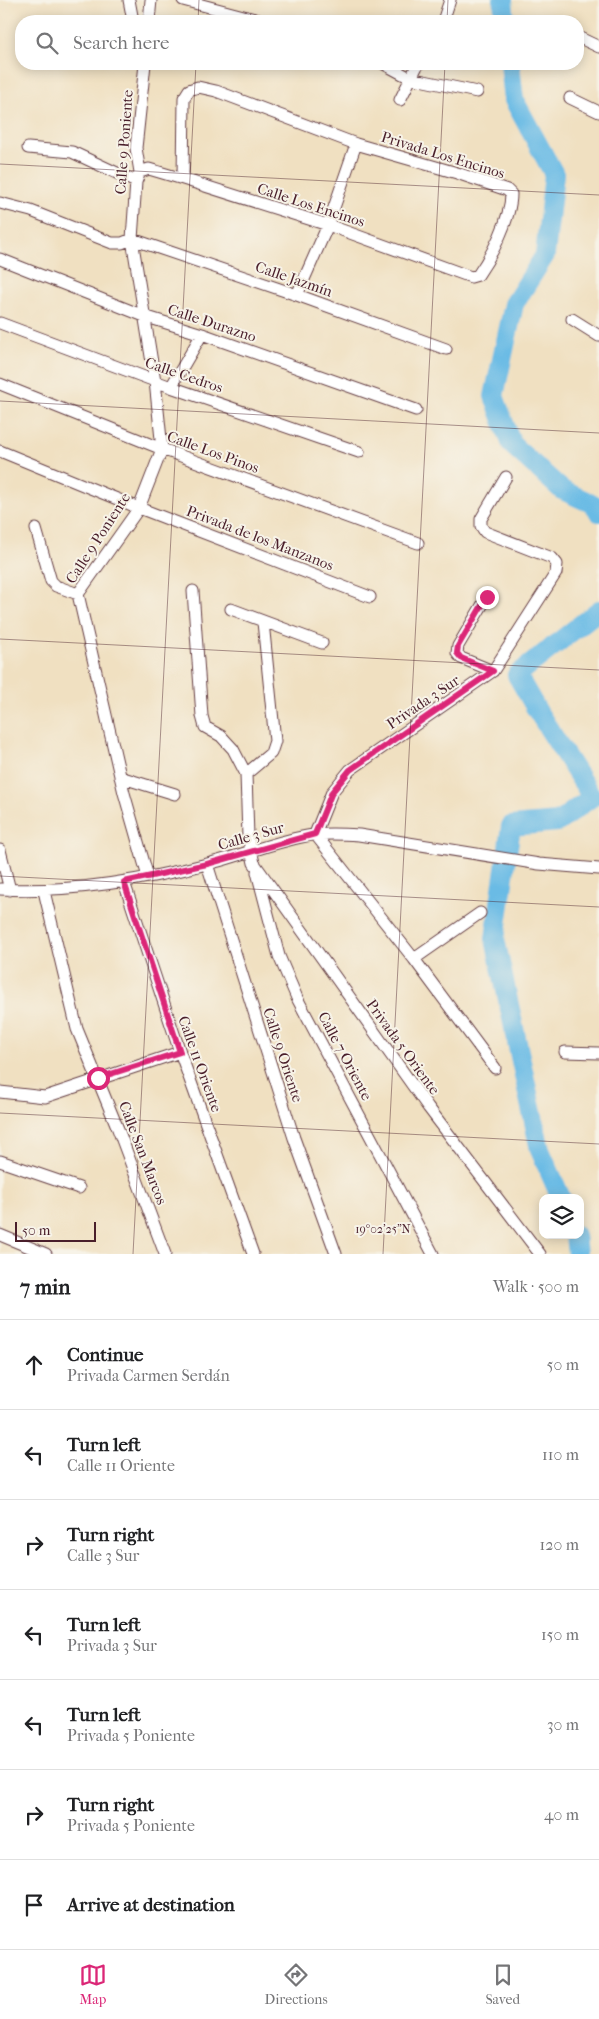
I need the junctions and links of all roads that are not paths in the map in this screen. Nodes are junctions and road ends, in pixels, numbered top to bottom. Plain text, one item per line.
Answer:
1 (129, 0) edge
2 (151, 0) edge
3 (182, 0) edge
4 (450, 0) edge
5 (132, 15) edge
6 (150, 15) edge
7 (239, 15) edge
8 (445, 15) edge
9 (584, 40) edge
10 (599, 47) edge
11 (144, 70) edge
12 (395, 70) edge
13 (415, 70) edge
14 (410, 78) junction
15 (477, 92) dead end
16 (570, 98) dead end
17 (400, 100) dead end
18 (599, 112) edge
19 (356, 144) junction
20 (28, 148) dead end
21 (138, 177) junction
22 (183, 179) junction
23 (0, 203) edge
24 (328, 225) junction
25 (132, 239) junction
26 (0, 259) edge
27 (471, 277) joint
28 (297, 295) junction
29 (144, 316) junction
30 (572, 319) dead end
31 (0, 322) edge
32 (202, 334) junction
33 (599, 336) edge
34 (446, 350) dead end
35 (155, 381) junction
36 (0, 384) edge
37 (171, 387) junction
38 (416, 410) dead end
39 (162, 449) junction
40 (0, 451) edge
41 (359, 452) dead end
42 (506, 477) dead end
43 (138, 508) junction
44 (36, 529) dead end
45 (418, 543) dead end
46 (193, 591) dead end
47 (78, 594) junction
48 (370, 597) dead end
49 (487, 597) dead end
50 (230, 609) dead end
51 (263, 622) junction
52 (322, 643) dead end
53 (493, 671) junction
54 (246, 774) junction
55 (120, 777) junction
56 (175, 794) dead end
57 (315, 834) junction
58 (0, 850) edge
59 (253, 858) junction
60 (207, 864) junction
61 (599, 869) edge
62 (148, 877) junction
63 (124, 882) junction
64 (5, 889) edge
65 (44, 891) junction
66 (480, 913) dead end
67 (414, 959) junction
68 (180, 1052) junction
69 (565, 1052) dead end
70 (599, 1052) edge
71 (495, 1068) dead end
72 (98, 1078) junction
73 (0, 1092) edge
74 (0, 1161) edge
75 (79, 1188) dead end
76 (0, 1235) edge
77 (46, 1254) edge
78 (166, 1254) edge
79 (253, 1254) edge
80 (336, 1254) edge
81 (433, 1254) edge
82 (540, 1254) edge

1 - 5 street
2 - 6 street
3 - 7 street
4 - 8 street
9 - 10 street
11 - 21 street, Calle 9 Poniente
12 - 14 street
13 - 14 street
14 - 15 street
14 - 17 street
16 - 18 street
19 - 22 street
19 - 24 street
19 - 27 street, Privada Los Encinos
20 - 21 street
21 - 22 street, Calle Los Encinos
21 - 25 street, Calle 9 Poniente
22 - 24 street, Calle Los Encinos
23 - 25 street
24 - 27 street, Calle Los Encinos
24 - 28 street
25 - 28 street, Calle Jazmín
25 - 29 street, Calle 9 Poniente
26 - 29 street, Calle Durazno
28 - 34 street, Calle Jazmín
29 - 32 street, Calle Durazno
29 - 35 street, Calle 9 Poniente
30 - 33 street
31 - 35 street, Calle Cedros
32 - 37 street
32 - 38 street, Calle Durazno
35 - 37 street, Calle Cedros
35 - 39 street, Calle 9 Poniente
36 - 39 street, Calle Los Pinos
37 - 41 street, Calle Cedros
39 - 43 street, Calle 9 Poniente
39 - 45 street, Calle Los Pinos
40 - 43 street, Privada de los Manzanos
42 - 53 street, Privada 3 Sur
43 - 47 street, Calle 9 Poniente
43 - 48 street, Privada de los Manzanos
44 - 47 street
46 - 54 street
47 - 55 street, Calle 9 Poniente
49 - 53 street
50 - 51 street
51 - 52 street
51 - 54 street
53 - 57 street, Privada 3 Sur
54 - 59 street, Calle 7 Oriente
55 - 56 street
55 - 62 street, Calle 9 Poniente
57 - 59 street, Calle 3 Sur
57 - 61 street, Calle 3 Sur
57 - 67 street
58 - 64 street
59 - 60 street, Calle 3 Sur
59 - 81 street, Calle 7 Oriente
59 - 82 street, Privada 5 Oriente
60 - 62 street, Calle 3 Sur
60 - 80 street, Calle 9 Oriente
62 - 63 street, Calle 3 Sur
63 - 65 street, Calle 3 Sur
63 - 68 street, Calle 11 Oriente
64 - 65 street, Calle 3 Sur
65 - 72 street, Calle San Marcos
66 - 67 street
67 - 71 street
68 - 72 street
68 - 79 street, Calle 11 Oriente
69 - 70 street
72 - 73 street
72 - 78 street, Calle San Marcos
74 - 75 street
76 - 77 street

